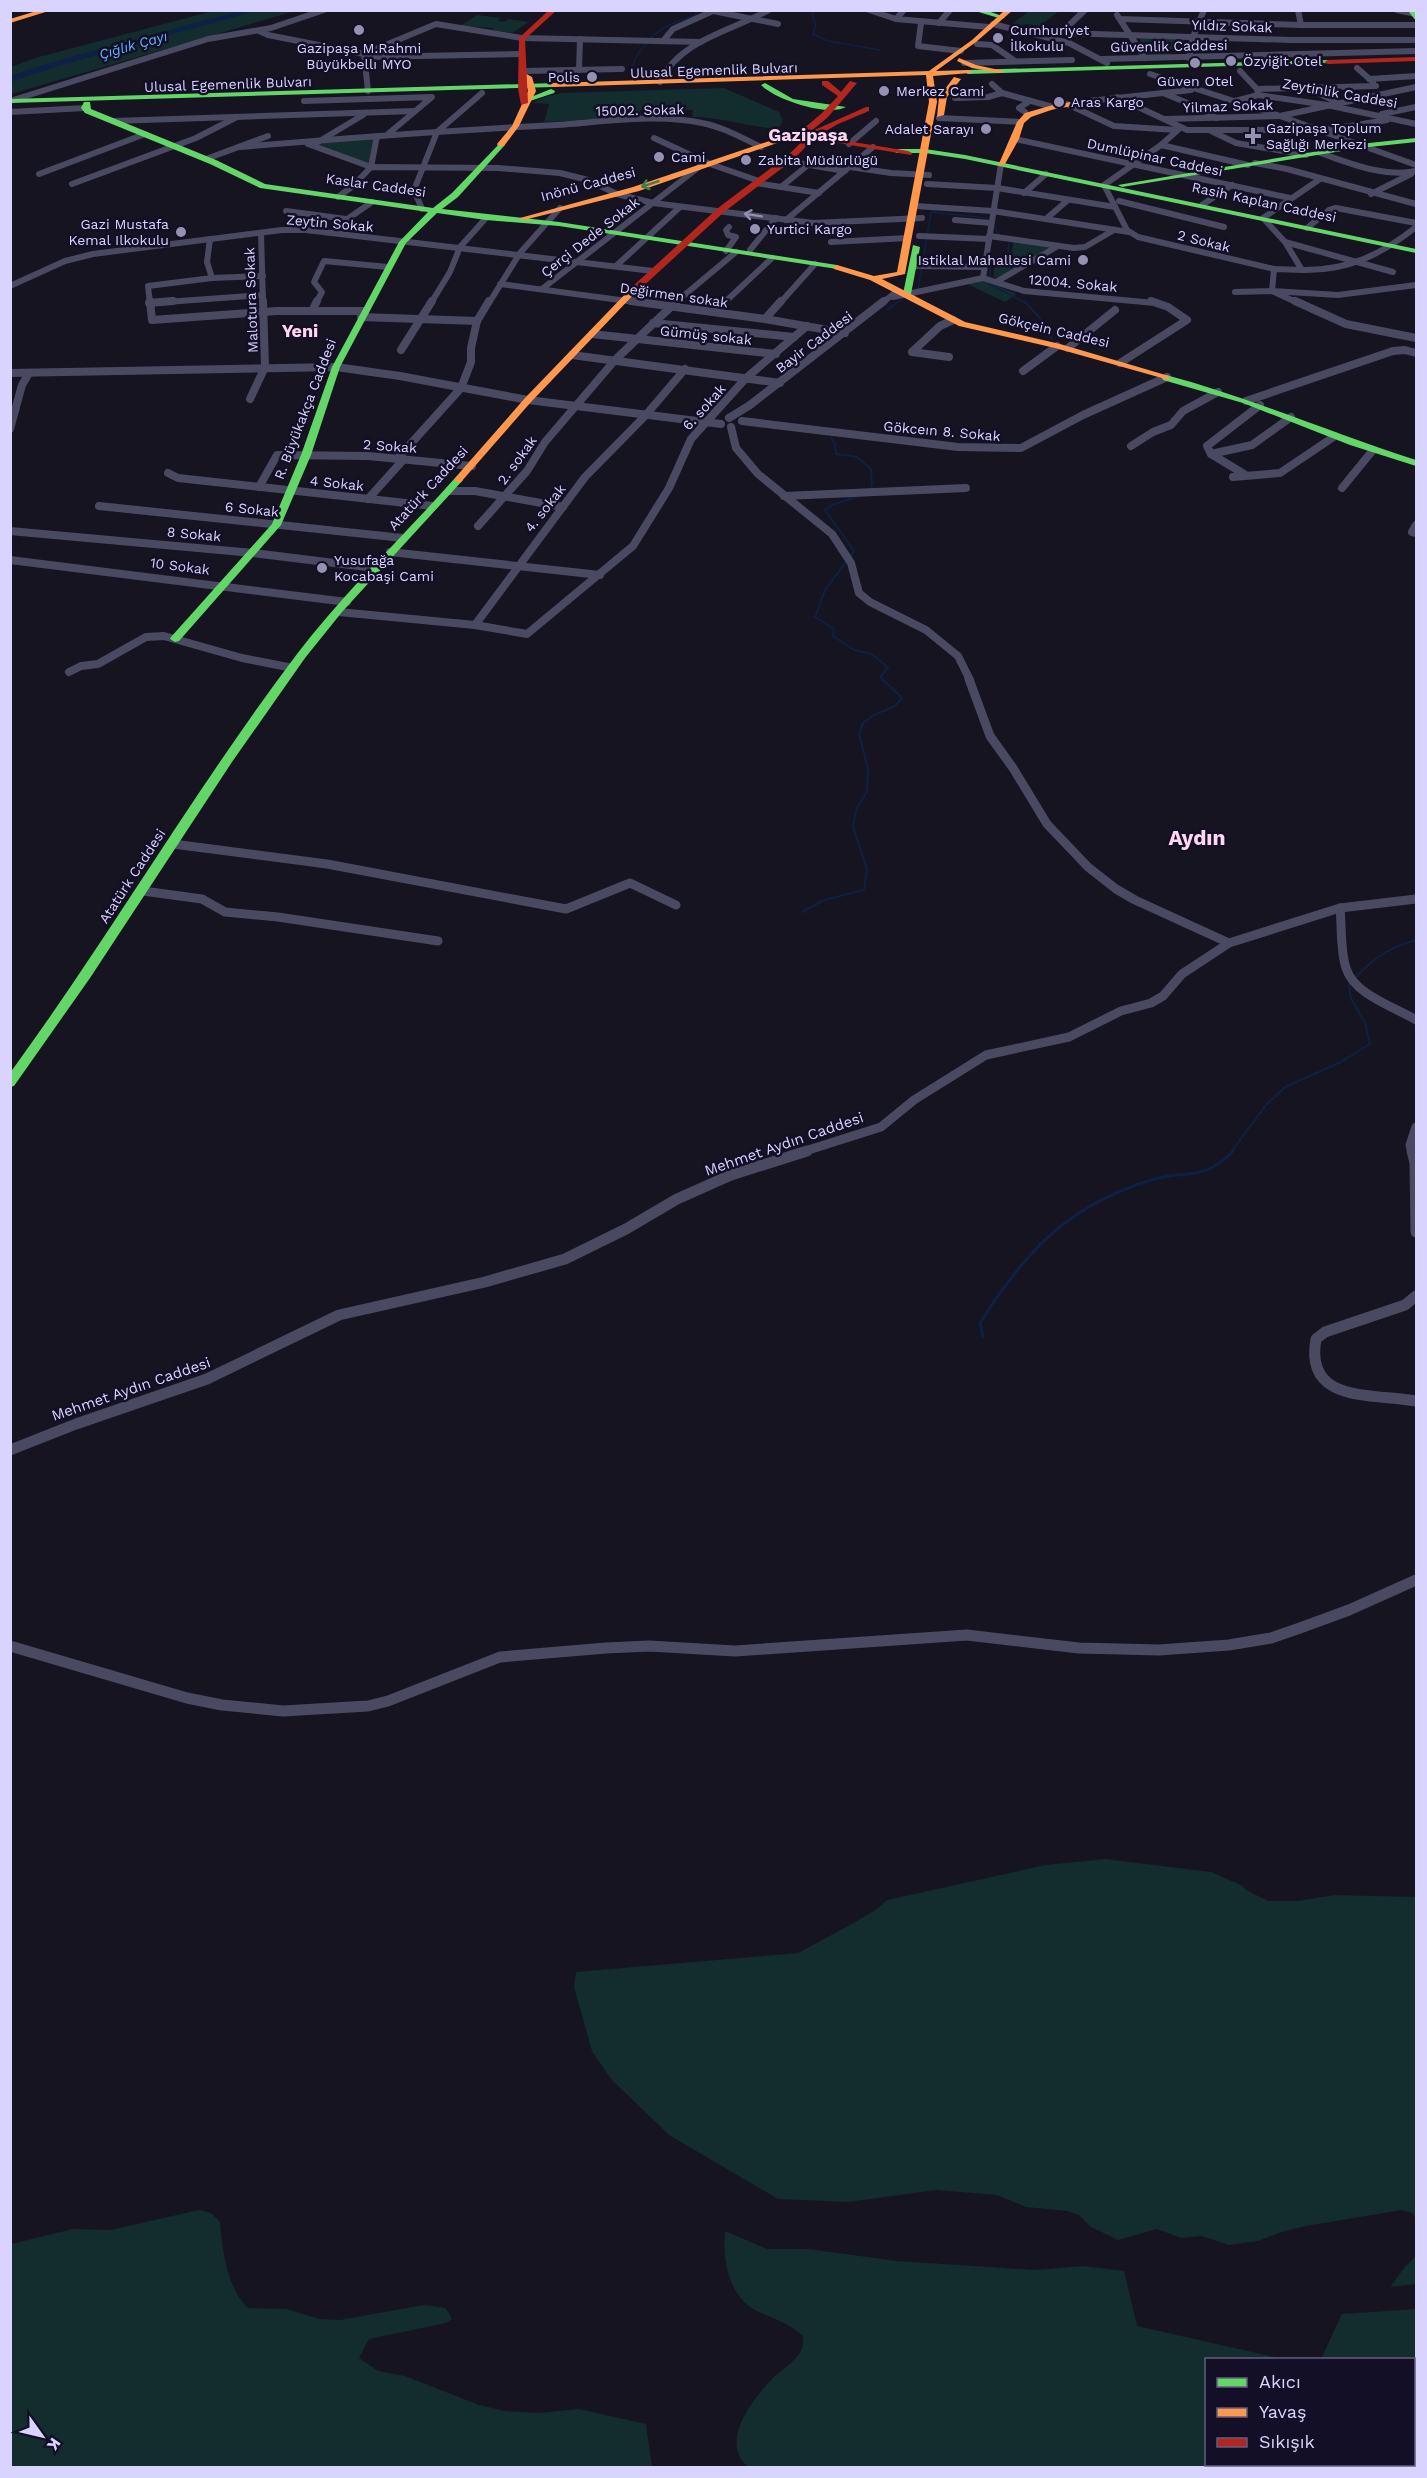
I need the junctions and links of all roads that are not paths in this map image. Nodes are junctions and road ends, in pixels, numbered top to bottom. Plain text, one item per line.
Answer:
1 (49, 10) edge
2 (324, 10) edge
3 (554, 10) edge
4 (769, 10) edge
5 (868, 10) edge
6 (904, 10) edge
7 (951, 10) edge
8 (975, 10) edge
9 (1019, 10) edge
10 (1085, 10) edge
11 (1204, 10) edge
12 (1298, 10) edge
13 (1397, 10) edge
14 (1414, 16) edge
15 (753, 19) junction
16 (896, 19) junction
17 (10, 21) edge
18 (999, 21) edge
19 (921, 23) junction
20 (939, 23) junction
21 (1199, 23) junction
22 (778, 24) dead end
23 (1290, 25) junction
24 (1301, 26) junction
25 (259, 30) junction
26 (1061, 33) junction
27 (1132, 35) junction
28 (1046, 36) junction
29 (1193, 37) junction
30 (522, 38) junction
31 (580, 39) junction
32 (1291, 40) junction
33 (1304, 40) junction
34 (1416, 40) edge
35 (663, 41) junction
36 (700, 42) junction
37 (977, 44) junction
38 (1140, 49) junction
39 (1416, 51) edge
40 (521, 54) junction
41 (1311, 54) junction
42 (365, 55) junction
43 (1145, 58) junction
44 (1189, 58) junction
45 (1102, 59) junction
46 (1416, 59) edge
47 (1072, 60) dead end
48 (1112, 64) junction
49 (1013, 67) junction
50 (1416, 67) edge
51 (1357, 68) junction
52 (622, 69) dead end
53 (579, 70) junction
54 (1240, 71) junction
55 (947, 73) junction
56 (1150, 74) junction
57 (1416, 76) edge
58 (1369, 79) junction
59 (616, 81) dead end
60 (660, 82) junction
61 (853, 82) junction
62 (825, 83) junction
63 (992, 84) dead end
64 (765, 85) junction
65 (1376, 86) junction
66 (526, 87) junction
67 (1416, 87) edge
68 (1307, 88) junction
69 (1197, 89) junction
70 (1258, 92) junction
71 (482, 93) junction
72 (1002, 93) junction
73 (1162, 93) junction
74 (1387, 93) junction
75 (361, 96) junction
76 (1117, 97) junction
77 (955, 98) dead end
78 (304, 101) dead end
79 (838, 101) junction
80 (1030, 101) junction
81 (1089, 101) joint
82 (1235, 101) junction
83 (1339, 103) junction
84 (12, 104) edge
85 (1067, 104) junction
86 (1327, 105) junction
87 (86, 106) junction
88 (1053, 107) junction
89 (1416, 107) edge
90 (415, 111) junction
91 (357, 113) junction
92 (367, 113) junction
93 (1378, 115) junction
94 (1280, 116) junction
95 (237, 117) junction
96 (1023, 117) junction
97 (939, 118) junction
98 (1216, 118) junction
99 (1393, 118) junction
100 (1165, 119) junction
101 (113, 121) junction
102 (876, 121) dead end
103 (1416, 124) edge
104 (515, 126) junction
105 (1178, 130) junction
106 (1274, 130) junction
107 (1315, 130) junction
108 (1210, 131) junction
109 (437, 132) junction
110 (145, 134) junction
111 (388, 134) junction
112 (808, 135) junction
113 (268, 136) dead end
114 (378, 136) junction
115 (654, 138) dead end
116 (1015, 139) junction
117 (1414, 139) edge
118 (318, 142) junction
119 (304, 143) junction
120 (849, 144) junction
121 (1161, 145) junction
122 (172, 146) junction
123 (1360, 146) junction
124 (240, 147) junction
125 (761, 147) junction
126 (873, 147) junction
127 (1261, 148) junction
128 (930, 154) junction
129 (1313, 154) junction
130 (206, 159) junction
131 (786, 161) junction
132 (710, 164) junction
133 (1001, 164) junction
134 (1251, 164) junction
135 (808, 165) junction
136 (1416, 165) edge
137 (1133, 166) junction
138 (371, 167) junction
139 (482, 167) junction
140 (424, 168) junction
141 (848, 170) junction
142 (1414, 172) edge
143 (39, 174) dead end
144 (1046, 174) junction
145 (1183, 175) junction
146 (926, 178) junction
147 (1320, 179) junction
148 (760, 180) junction
149 (72, 183) dead end
150 (1232, 185) junction
151 (781, 188) junction
152 (997, 189) junction
153 (1024, 193) junction
154 (1120, 193) junction
155 (617, 194) junction
156 (819, 194) junction
157 (1371, 194) junction
158 (1416, 196) edge
159 (338, 197) junction
160 (1290, 198) junction
161 (1068, 200) junction
162 (372, 202) junction
163 (653, 202) junction
164 (1406, 202) junction
165 (1416, 204) edge
166 (1202, 205) junction
167 (680, 207) junction
168 (560, 208) junction
169 (429, 209) junction
170 (721, 210) junction
171 (286, 211) dead end
172 (993, 211) junction
173 (918, 212) junction
174 (776, 218) junction
175 (1047, 218) junction
176 (1263, 218) junction
177 (346, 219) junction
178 (486, 219) junction
179 (786, 220) junction
180 (955, 220) dead end
181 (515, 221) junction
182 (546, 223) junction
183 (992, 223) junction
184 (1416, 225) edge
185 (729, 227) dead end
186 (1224, 227) dead end
187 (1307, 228) junction
188 (1114, 230) junction
189 (261, 232) junction
190 (326, 232) junction
191 (1129, 232) junction
192 (617, 233) junction
193 (645, 237) junction
194 (920, 237) junction
195 (989, 237) junction
196 (210, 239) junction
197 (403, 242) junction
198 (831, 242) dead end
199 (1285, 242) junction
200 (683, 243) junction
201 (1388, 245) junction
202 (1058, 246) junction
203 (460, 247) junction
204 (750, 250) dead end
205 (731, 251) junction
206 (1416, 251) edge
207 (520, 253) junction
208 (772, 258) junction
209 (1357, 260) junction
210 (581, 261) junction
211 (815, 264) junction
212 (616, 266) junction
213 (920, 266) junction
214 (388, 267) junction
215 (984, 267) junction
216 (1274, 269) junction
217 (1302, 270) junction
218 (653, 271) junction
219 (1393, 272) dead end
220 (901, 274) junction
221 (263, 276) junction
222 (212, 278) junction
223 (873, 278) junction
224 (990, 280) junction
225 (500, 284) junction
226 (1416, 285) edge
227 (10, 286) edge
228 (542, 289) junction
229 (1272, 291) junction
230 (1235, 292) dead end
231 (899, 294) junction
232 (263, 295) junction
233 (625, 300) junction
234 (149, 303) junction
235 (671, 306) junction
236 (1115, 310) dead end
237 (312, 311) junction
238 (263, 312) junction
239 (714, 312) junction
240 (363, 314) junction
241 (754, 318) junction
242 (421, 319) junction
243 (765, 319) junction
244 (953, 320) junction
245 (477, 321) junction
246 (653, 323) junction
247 (807, 326) junction
248 (740, 332) junction
249 (845, 333) junction
250 (592, 334) junction
251 (794, 338) junction
252 (1416, 338) edge
253 (634, 340) junction
254 (1062, 347) junction
255 (729, 349) junction
256 (401, 350) dead end
257 (1416, 353) edge
258 (776, 354) junction
259 (572, 355) junction
260 (949, 357) dead end
261 (615, 360) junction
262 (1120, 363) junction
263 (265, 367) junction
264 (336, 368) junction
265 (685, 369) junction
266 (1023, 370) dead end
267 (10, 373) edge
268 (29, 373) junction
269 (1167, 377) junction
270 (746, 378) junction
271 (780, 383) junction
272 (461, 388) junction
273 (1218, 392) junction
274 (250, 399) dead end
275 (528, 400) junction
276 (1246, 401) junction
277 (750, 405) junction
278 (1260, 405) junction
279 (575, 407) junction
280 (645, 416) junction
281 (1291, 417) junction
282 (729, 418) junction
283 (741, 422) junction
284 (706, 423) junction
285 (722, 424) junction
286 (731, 427) junction
287 (10, 429) edge
288 (1335, 436) junction
289 (1131, 446) dead end
290 (1373, 450) junction
291 (1211, 454) junction
292 (306, 455) junction
293 (400, 459) junction
294 (1416, 463) edge
295 (472, 466) junction
296 (168, 473) dead end
297 (1244, 474) junction
298 (1233, 477) dead end
299 (259, 487) junction
300 (966, 488) dead end
301 (1342, 488) dead end
302 (292, 490) junction
303 (449, 491) junction
304 (505, 496) junction
305 (784, 496) junction
306 (368, 499) junction
307 (99, 506) dead end
308 (433, 506) junction
309 (563, 507) junction
310 (276, 525) junction
311 (1416, 525) edge
312 (478, 526) dead end
313 (10, 531) edge
314 (1416, 533) edge
315 (403, 538) junction
316 (390, 552) junction
317 (253, 553) junction
318 (10, 560) edge
319 (519, 564) junction
320 (375, 568) junction
321 (600, 575) junction
322 (224, 585) junction
323 (343, 607) junction
324 (475, 625) junction
325 (174, 639) junction
326 (293, 668) junction
327 (69, 672) dead end
328 (173, 844) junction
329 (143, 891) junction
330 (1416, 899) edge
331 (676, 905) dead end
332 (1340, 908) junction
333 (438, 940) dead end
334 (1229, 943) junction
335 (1416, 1020) edge
336 (10, 1083) edge
337 (1416, 1127) edge
338 (1416, 1232) edge
339 (1416, 1296) edge
340 (1416, 1401) edge
341 (14, 1446) edge
342 (1416, 1580) edge
343 (10, 1646) edge

1 - 17 main road
2 - 25 street
3 - 30 main road
4 - 15 street
5 - 16 street
6 - 16 street
7 - 20 street
8 - 18 main road
9 - 18 main road
10 - 26 street
11 - 21 street
12 - 24 street
13 - 14 street
14 - 24 street
15 - 22 street
15 - 35 street
15 - 36 street
16 - 19 street
18 - 20 street
18 - 28 street
18 - 37 main road
18 - 55 main road
19 - 20 street
19 - 55 street
21 - 23 street
21 - 27 street
21 - 29 street
23 - 24 street
23 - 32 street
25 - 42 street
25 - 84 street
26 - 27 street, Yıldız Sokak
26 - 28 street, Yıldız Sokak
27 - 29 street, Yıldız Sokak
27 - 38 street
28 - 45 street
29 - 32 street, Yıldız Sokak
29 - 44 street
30 - 31 street
30 - 40 main road
30 - 42 street
31 - 35 street
31 - 53 street
32 - 33 street, Yıldız Sokak
33 - 34 street, Yıldız Sokak
33 - 41 street
35 - 36 street
36 - 60 street
37 - 49 street
37 - 55 main road
38 - 43 street
38 - 48 street
39 - 41 street, Güvenlik Caddesi
40 - 42 street
40 - 66 main road
41 - 44 street, Güvenlik Caddesi
42 - 75 street
43 - 44 street, Güvenlik Caddesi
43 - 48 street, Güvenlik Caddesi
45 - 48 street
45 - 48 street, Güvenlik Caddesi
46 - 48 main road, Ulusal Egemenlik Bulvarı
47 - 49 street
48 - 49 main road, Ulusal Egemenlik Bulvarı
49 - 55 main road, Ulusal Egemenlik Bulvarı
50 - 51 main road, Ulusal Egemenlik Bulvarı
51 - 54 main road, Ulusal Egemenlik Bulvarı
51 - 58 street
52 - 53 street
53 - 66 street
54 - 56 main road, Ulusal Egemenlik Bulvarı
54 - 70 street
55 - 56 main road, Ulusal Egemenlik Bulvarı
55 - 60 main road, Ulusal Egemenlik Bulvarı
55 - 61 main road, Ulusal Egemenlik Bulvarı
55 - 97 main road
55 - 128 main road
56 - 69 street
57 - 58 street
58 - 65 street
59 - 66 street
60 - 66 main road, Ulusal Egemenlik Bulvarı
61 - 62 main road, Ulusal Egemenlik Bulvarı
61 - 79 main road
62 - 64 main road, Ulusal Egemenlik Bulvarı
62 - 79 main road
63 - 72 street
64 - 66 main road, Ulusal Egemenlik Bulvarı
64 - 79 main road
65 - 68 street
65 - 74 street
66 - 71 main road, Ulusal Egemenlik Bulvarı
66 - 75 main road, Ulusal Egemenlik Bulvarı
66 - 104 main road, R. Büyükakça Caddesi
67 - 74 street
68 - 70 street
68 - 83 street
69 - 73 street
69 - 82 street
70 - 82 street
70 - 86 street, Zeytinlik Caddesi
71 - 75 main road, Ulusal Egemenlik Bulvarı
71 - 109 street
72 - 77 street
72 - 80 street
73 - 76 street
73 - 98 street
74 - 83 street
75 - 78 street
75 - 84 main road, Ulusal Egemenlik Bulvarı
75 - 87 main road, Ulusal Egemenlik Bulvarı
75 - 90 street
75 - 91 street
76 - 81 street
76 - 100 street
79 - 112 main road
79 - 112 main road, Atatürk Caddesi
80 - 88 street
80 - 96 street
81 - 85 main road
82 - 94 street
83 - 86 street
84 - 87 main road, Ulusal Egemenlik Bulvarı
85 - 88 main road
85 - 105 street
86 - 93 street, Zeytinlik Caddesi
86 - 94 street, Yilmaz Sokak
87 - 101 main road, Kaslar Caddesi
88 - 96 main road
89 - 93 street
90 - 92 street
90 - 111 street
91 - 92 street
91 - 95 street
92 - 118 street
93 - 99 street, Zeytinlik Caddesi
94 - 98 street, Yilmaz Sokak
94 - 107 street
95 - 101 street
95 - 122 street
96 - 97 street
96 - 116 main road
97 - 128 main road
98 - 100 street, Yilmaz Sokak
99 - 103 street, Zeytinlik Caddesi
99 - 107 street
100 - 105 street
101 - 110 main road, Kaslar Caddesi
102 - 120 street
104 - 109 street, 15002. Sokak
104 - 125 street, 15002. Sokak
104 - 139 main road, R. Büyükakça Caddesi
105 - 108 street
105 - 121 street
106 - 107 street
106 - 108 street
106 - 127 street
107 - 123 street
108 - 127 street
109 - 111 street, 15002. Sokak
109 - 140 street
110 - 122 main road, Kaslar Caddesi
110 - 143 street
111 - 114 street, 15002. Sokak
112 - 120 main road, Rasih Kaplan Caddesi
112 - 125 main road, Inönü Caddesi
112 - 131 main road, Atatürk Caddesi
113 - 124 street
114 - 118 street, 15002. Sokak
114 - 138 street
115 - 132 street
116 - 133 main road
116 - 137 street, Dumlüpinar Caddesi
117 - 123 main road
118 - 119 street, 15002. Sokak
119 - 124 street, 15002. Sokak
119 - 138 street, 2 Sokak
120 - 126 main road, Rasih Kaplan Caddesi
121 - 134 street
121 - 137 street
122 - 130 main road, Kaslar Caddesi
122 - 149 street
123 - 129 main road
123 - 136 street
124 - 130 street
125 - 132 main road, Inönü Caddesi
126 - 128 main road, Rasih Kaplan Caddesi
126 - 141 street
127 - 129 street
128 - 133 main road, Rasih Kaplan Caddesi
128 - 146 main road
129 - 134 main road
129 - 142 street
130 - 159 main road, Kaslar Caddesi
131 - 135 street
131 - 148 main road, Atatürk Caddesi
132 - 148 street
132 - 148 street
132 -> 155 main road, Inönü Caddesi
132 - 163 street, Çerçi Dede Sokak
133 - 144 main road, Rasih Kaplan Caddesi
133 - 152 street
134 - 145 main road
134 - 147 street
135 - 141 street
135 - 151 street
137 - 145 street, Dumlüpinar Caddesi
137 - 154 street
138 - 140 street, 2 Sokak
138 - 159 street
139 - 140 street, 2 Sokak
139 - 155 street, 2 Sokak
139 - 169 main road, R. Büyükakça Caddesi
140 - 169 street
141 - 146 street
141 - 156 street
142 - 157 street
144 - 153 street
144 - 154 main road, Rasih Kaplan Caddesi
145 - 150 street, Dumlüpinar Caddesi
145 - 154 main road
146 - 152 street
146 - 173 main road
147 - 157 street
147 - 160 street
148 - 151 street
148 - 170 main road, Atatürk Caddesi
150 - 160 street, Dumlüpinar Caddesi
150 - 166 street
151 - 156 street
152 - 153 street
152 - 172 street
153 - 161 street
154 - 161 street
154 - 166 main road, Rasih Kaplan Caddesi
154 - 186 street
154 - 191 street
155 - 163 street, 2 Sokak
155 - 168 main road, Inönü Caddesi
156 - 179 street
157 - 164 street
158 - 164 street
159 - 162 main road, Kaslar Caddesi
160 - 176 street
161 - 175 street
162 - 169 main road, Kaslar Caddesi
162 - 177 street
163 - 167 street, 2 Sokak
163 - 192 street, Çerçi Dede Sokak
164 - 165 street
166 - 176 main road, Rasih Kaplan Caddesi
167 - 170 street, 2 Sokak
167 - 193 street
168 - 181 main road, Inönü Caddesi
168 - 182 street
169 - 178 main road, Kaslar Caddesi
169 - 197 main road, R. Büyükakça Caddesi
174 -> 170 street, 2 Sokak
170 - 200 main road, Atatürk Caddesi
171 - 177 street
172 - 173 street, 2 Sokak
172 - 175 street, 2 Sokak
172 - 183 street
173 - 179 street, 2 Sokak
173 - 194 main road
174 - 179 street, 2 Sokak
174 - 204 street
175 - 188 street, 2 Sokak
176 - 187 main road, Rasih Kaplan Caddesi
176 - 199 street
177 - 190 street
178 - 181 main road, Kaslar Caddesi
178 - 203 street
180 - 183 street
181 - 182 main road, Kaslar Caddesi
182 - 192 main road, Kaslar Caddesi
182 - 207 street
183 - 195 street
184 - 187 street
184 - 201 street, 2 Sokak
185 - 205 street
187 - 201 main road, Rasih Kaplan Caddesi
188 - 191 street, 2 Sokak
188 - 202 street
189 - 190 street, Zeytin Sokak
189 - 196 street, Zeytin Sokak
189 - 221 street, Malotura Sokak
190 - 197 street, Zeytin Sokak
191 - 216 street, 2 Sokak
192 - 193 main road, Kaslar Caddesi
192 - 210 street, Çerçi Dede Sokak
193 - 200 main road, Kaslar Caddesi
193 - 212 street
194 - 195 street
194 - 198 street
194 - 213 main road
194 - 220 main road
195 - 202 street
195 - 215 street
196 - 222 street
196 - 227 street, Zeytin Sokak
197 - 203 street, Zeytin Sokak
197 - 214 main road, R. Büyükakça Caddesi
199 - 209 street
199 - 217 street
200 - 205 main road, Gökçein Caddesi
200 - 218 main road, Atatürk Caddesi
201 - 206 main road, Rasih Kaplan Caddesi
201 - 209 street, 2 Sokak
202 - 224 street
203 - 207 street, Zeytin Sokak
203 - 242 street
205 - 208 main road, Gökçein Caddesi
205 - 235 street
207 - 210 street, Zeytin Sokak
207 - 225 street
208 - 211 main road, Gökçein Caddesi
208 - 239 street
209 - 217 street, 2 Sokak
209 - 219 street
210 - 212 street, Zeytin Sokak
210 - 228 street, Çerçi Dede Sokak
211 - 223 main road, Gökçein Caddesi
211 - 243 street
212 - 218 street, Zeytin Sokak
213 - 215 street
213 - 231 main road
214 - 237 street
214 - 240 main road, R. Büyükakça Caddesi
215 - 224 street
216 - 217 street, 2 Sokak
216 - 229 street
218 - 233 main road, Atatürk Caddesi
220 - 223 main road
220 - 231 main road
221 - 222 street
221 - 232 street, Malotura Sokak
222 - 234 street
223 - 231 main road, Gökçein Caddesi
224 - 231 street, 12004. Sokak
224 - 262 street, 12004. Sokak
225 - 228 street, Değirmen sokak
225 - 245 street
226 - 229 street
228 - 233 street, Değirmen sokak
229 - 230 street
229 - 252 street
231 - 244 main road, Gökçein Caddesi
231 - 249 street, Bayir Caddesi
232 - 234 street
232 - 238 street, Malotura Sokak
233 - 235 street, Değirmen sokak
233 - 250 main road, Atatürk Caddesi
234 - 238 street
235 - 239 street, Değirmen sokak
235 - 246 street
236 - 254 street
237 - 238 street
237 - 240 street
238 - 263 street, Malotura Sokak
239 - 241 street, Değirmen sokak
240 - 242 street
240 - 264 main road, R. Büyükakça Caddesi
241 - 243 street, Değirmen sokak
241 - 248 street
242 - 245 street
242 - 256 street
243 - 247 street, Değirmen sokak
244 - 254 main road, Gökçein Caddesi
244 - 260 street
245 - 272 street
246 - 248 street
246 - 253 street
247 - 249 street, Değirmen sokak
247 - 251 street
248 - 251 street
248 - 255 street
249 - 271 street, Bayir Caddesi
250 - 253 street, Gümüş sokak
250 - 259 main road, Atatürk Caddesi
251 - 258 street
253 - 255 street, Gümüş sokak
253 - 261 street
254 - 262 main road, Gökçein Caddesi
254 - 266 street
255 - 258 street, Gümüş sokak
257 - 276 street
258 - 270 street, 6. sokak
259 - 261 street
259 - 275 main road, Atatürk Caddesi
261 - 265 street
261 - 279 street, 2. sokak
262 - 269 main road, Gökçein Caddesi
263 - 264 street
263 - 268 street
263 - 274 street, Malotura Sokak
264 - 272 street
264 - 292 main road, R. Büyükakça Caddesi
265 - 270 street
265 - 280 street, 4. sokak
267 - 268 street
268 - 287 street
269 - 273 main road, Gökçein Caddesi
269 - 283 street, Gökceın 8. Sokak
270 - 271 street
270 - 284 street, 6. sokak
271 - 277 street, Bayir Caddesi
272 - 275 street
272 - 293 street
273 - 276 main road, Gökçein Caddesi
273 - 289 street
275 - 279 street
275 - 295 main road, Atatürk Caddesi
276 - 278 main road, Gökçein Caddesi
277 - 282 street, Bayir Caddesi
277 - 283 street, Bayir Caddesi
278 - 281 main road, Gökçein Caddesi
278 - 291 street
279 - 280 street
279 - 304 street, 2. sokak
280 - 284 street
280 - 309 street, 4. sokak
281 - 288 main road, Gökçein Caddesi
281 - 291 street
282 - 283 street
282 - 285 street, Bayir Caddesi
283 - 286 street
284 - 285 street
284 - 321 street, 6. sokak
285 - 286 street
286 - 305 street
288 - 290 main road, Gökçein Caddesi
288 - 297 street
290 - 294 main road, Gökçein Caddesi
290 - 301 street
291 - 297 street
292 - 293 street, 2 Sokak
292 - 299 street, 2 Sokak
292 - 302 main road, R. Büyükakça Caddesi
293 - 295 street, 2 Sokak
293 - 306 street
295 - 303 main road, Atatürk Caddesi
296 - 299 street, 4 Sokak
297 - 298 street
299 - 302 street, 4 Sokak
300 - 305 street
302 - 306 street, 4 Sokak
302 - 310 main road, R. Büyükakça Caddesi
303 - 304 street
303 - 308 main road, Atatürk Caddesi
304 - 309 street
304 - 312 street, 2. sokak
305 - 334 street
306 - 308 street, 4 Sokak
307 - 310 street, 6 Sokak
308 - 315 main road, Atatürk Caddesi
309 - 319 street, 4. sokak
310 - 315 street, 6 Sokak
310 - 317 main road, R. Büyükakça Caddesi
311 - 314 street
313 - 317 street, 8 Sokak
315 - 316 main road, Atatürk Caddesi
316 - 319 street
316 - 320 main road, Atatürk Caddesi
317 - 320 street, 8 Sokak
317 - 322 main road, R. Büyükakça Caddesi
318 - 322 street, 10 Sokak
319 - 321 street
319 - 324 street, 4. sokak
320 - 323 main road, Atatürk Caddesi
321 - 324 street, 6. sokak
322 - 323 street, 10 Sokak
322 - 325 main road, R. Büyükakça Caddesi
323 - 324 street, 10 Sokak
323 - 326 main road, Atatürk Caddesi
325 - 326 street
325 - 327 street
326 - 328 main road, Atatürk Caddesi
328 - 329 main road, Atatürk Caddesi
328 - 331 street
329 - 333 street
329 - 336 main road, Atatürk Caddesi
330 - 332 street, Mehmet Aydın Caddesi
332 - 334 street, Mehmet Aydın Caddesi
332 - 335 street
334 - 341 street, Mehmet Aydın Caddesi
337 - 338 street
339 - 340 street
342 - 343 street

